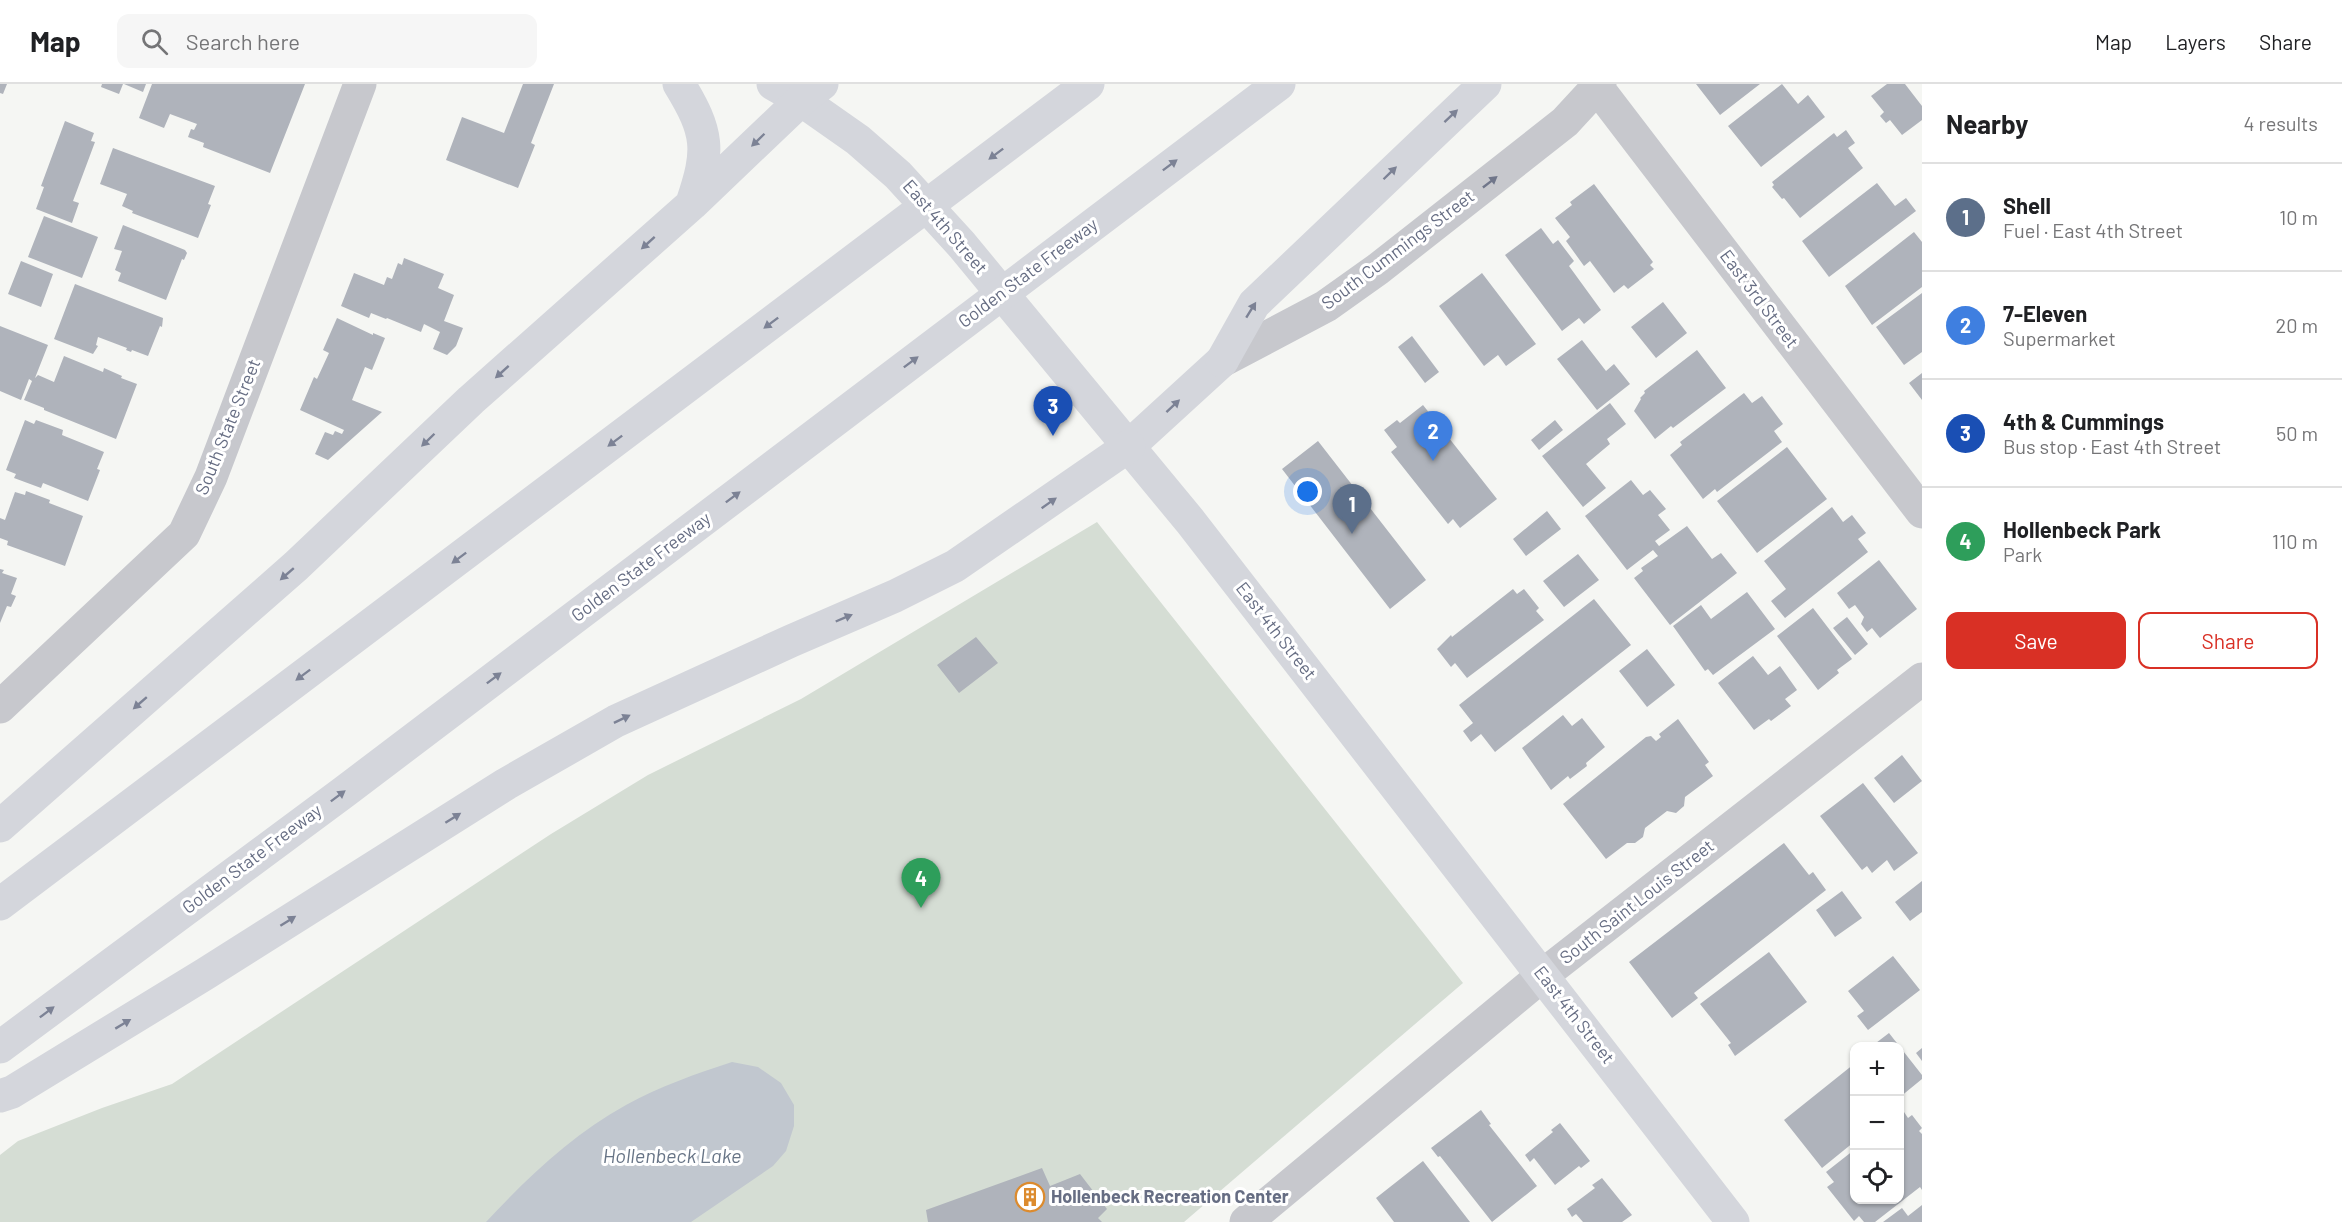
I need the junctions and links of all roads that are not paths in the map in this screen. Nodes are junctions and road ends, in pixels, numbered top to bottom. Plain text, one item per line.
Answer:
1 (360, 84) edge
2 (679, 84) edge
3 (773, 84) edge
4 (1088, 84) edge
5 (1279, 84) edge
6 (1485, 84) edge
7 (1598, 85) edge
8 (811, 92) edge
9 (692, 204) junction
10 (1222, 361) junction
11 (1129, 446) junction
12 (1922, 512) edge
13 (1922, 679) edge
14 (0, 707) edge
15 (0, 825) edge
16 (0, 904) edge
17 (1543, 975) junction
18 (0, 1047) edge
19 (0, 1096) edge
20 (1246, 1222) edge
21 (1733, 1222) edge

1 - 14 street, South State Street
2 - 9 main road
3 - 8 main road, East 4th Street
4 -> 16 main road
18 -> 5 main road, Golden State Freeway
10 -> 6 main road
10 -> 7 street, South Cummings Street
7 - 12 street, East 3rd Street
8 -> 9 main road
8 - 11 main road, East 4th Street
9 -> 15 main road
11 -> 10 main road, South Cummings Street
11 - 17 main road, East 4th Street
19 -> 11 main road, South Cummings Street
13 - 17 street, South Saint Louis Street
17 - 20 street, South Saint Louis Street
17 - 21 main road, East 4th Street

